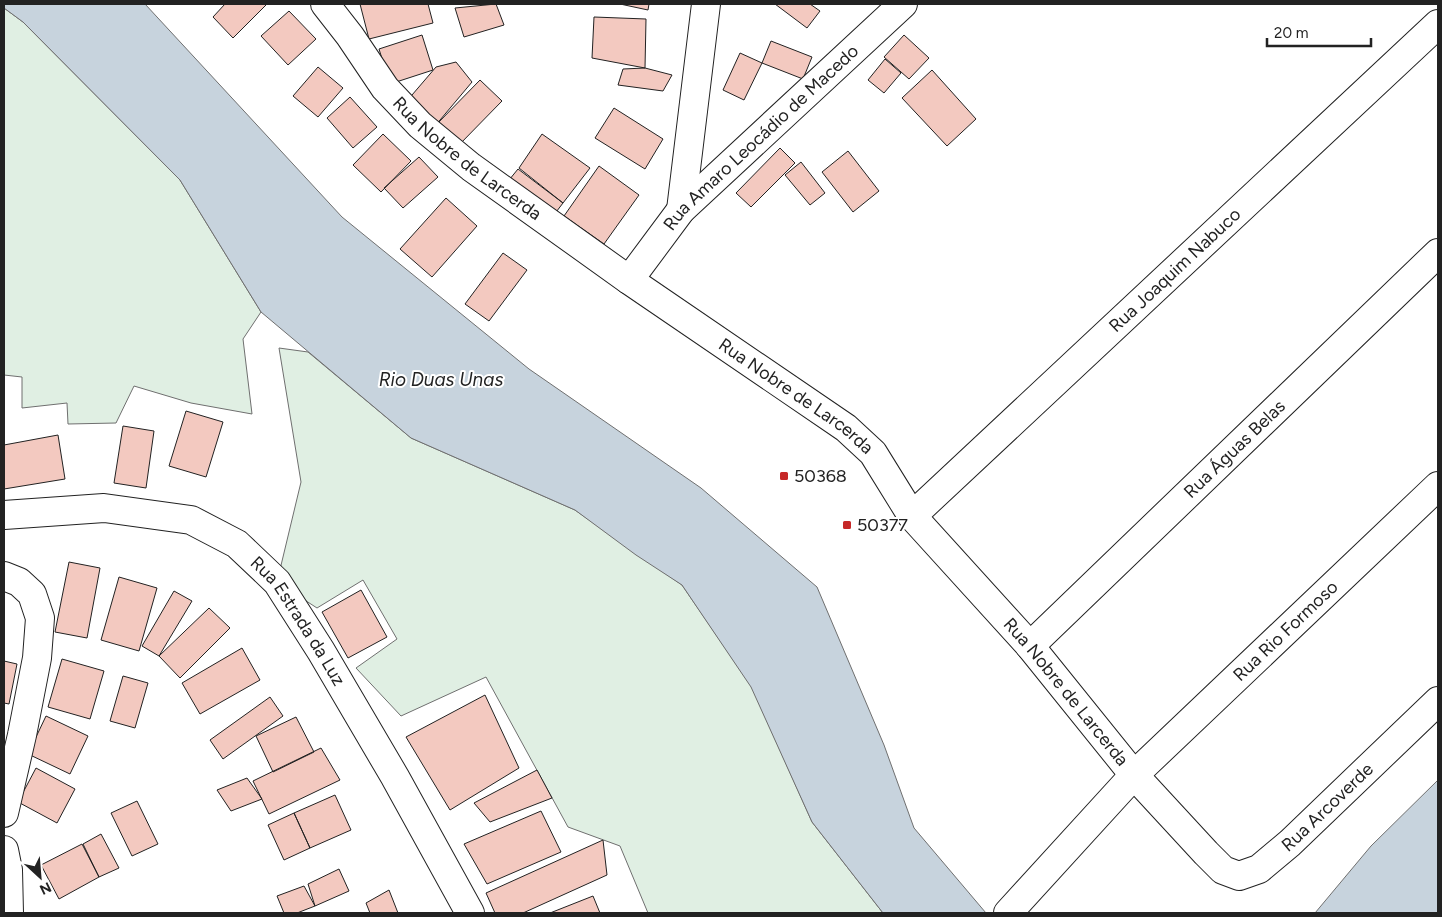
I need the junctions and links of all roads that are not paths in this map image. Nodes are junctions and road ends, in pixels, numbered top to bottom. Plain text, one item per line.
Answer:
1 (325, 4) edge
2 (706, 4) edge
3 (903, 4) edge
4 (1438, 24) edge
5 (682, 210) junction
6 (1438, 253) edge
7 (629, 280) junction
8 (1438, 486) edge
9 (4, 515) edge
10 (912, 516) junction
11 (4, 576) edge
12 (1030, 646) junction
13 (1438, 701) edge
14 (1134, 775) junction
15 (4, 813) edge
16 (4, 850) edge
17 (1206, 854) joint
18 (9, 913) edge
19 (470, 913) edge
20 (1008, 913) edge

1 - 7 street, Rua Nobre de Larcerda
2 - 5 street
3 - 5 street, Rua Amaro Leocádio de Macedo
4 - 10 street, Rua Joaquim Nabuco
5 - 7 street, Rua Amaro Leocádio de Macedo
6 - 12 street, Rua Águas Belas
7 - 10 street, Rua Nobre de Larcerda
8 - 14 street, Rua Rio Formoso
9 - 19 street, Rua Estrada da Luz
10 - 12 street, Rua Nobre de Larcerda
11 - 15 street
12 - 14 street, Rua Nobre de Larcerda
13 - 17 street, Rua Arcoverde
14 - 17 street, Rua Nobre de Larcerda
14 - 20 street, Rua Rio Formoso
16 - 18 street

